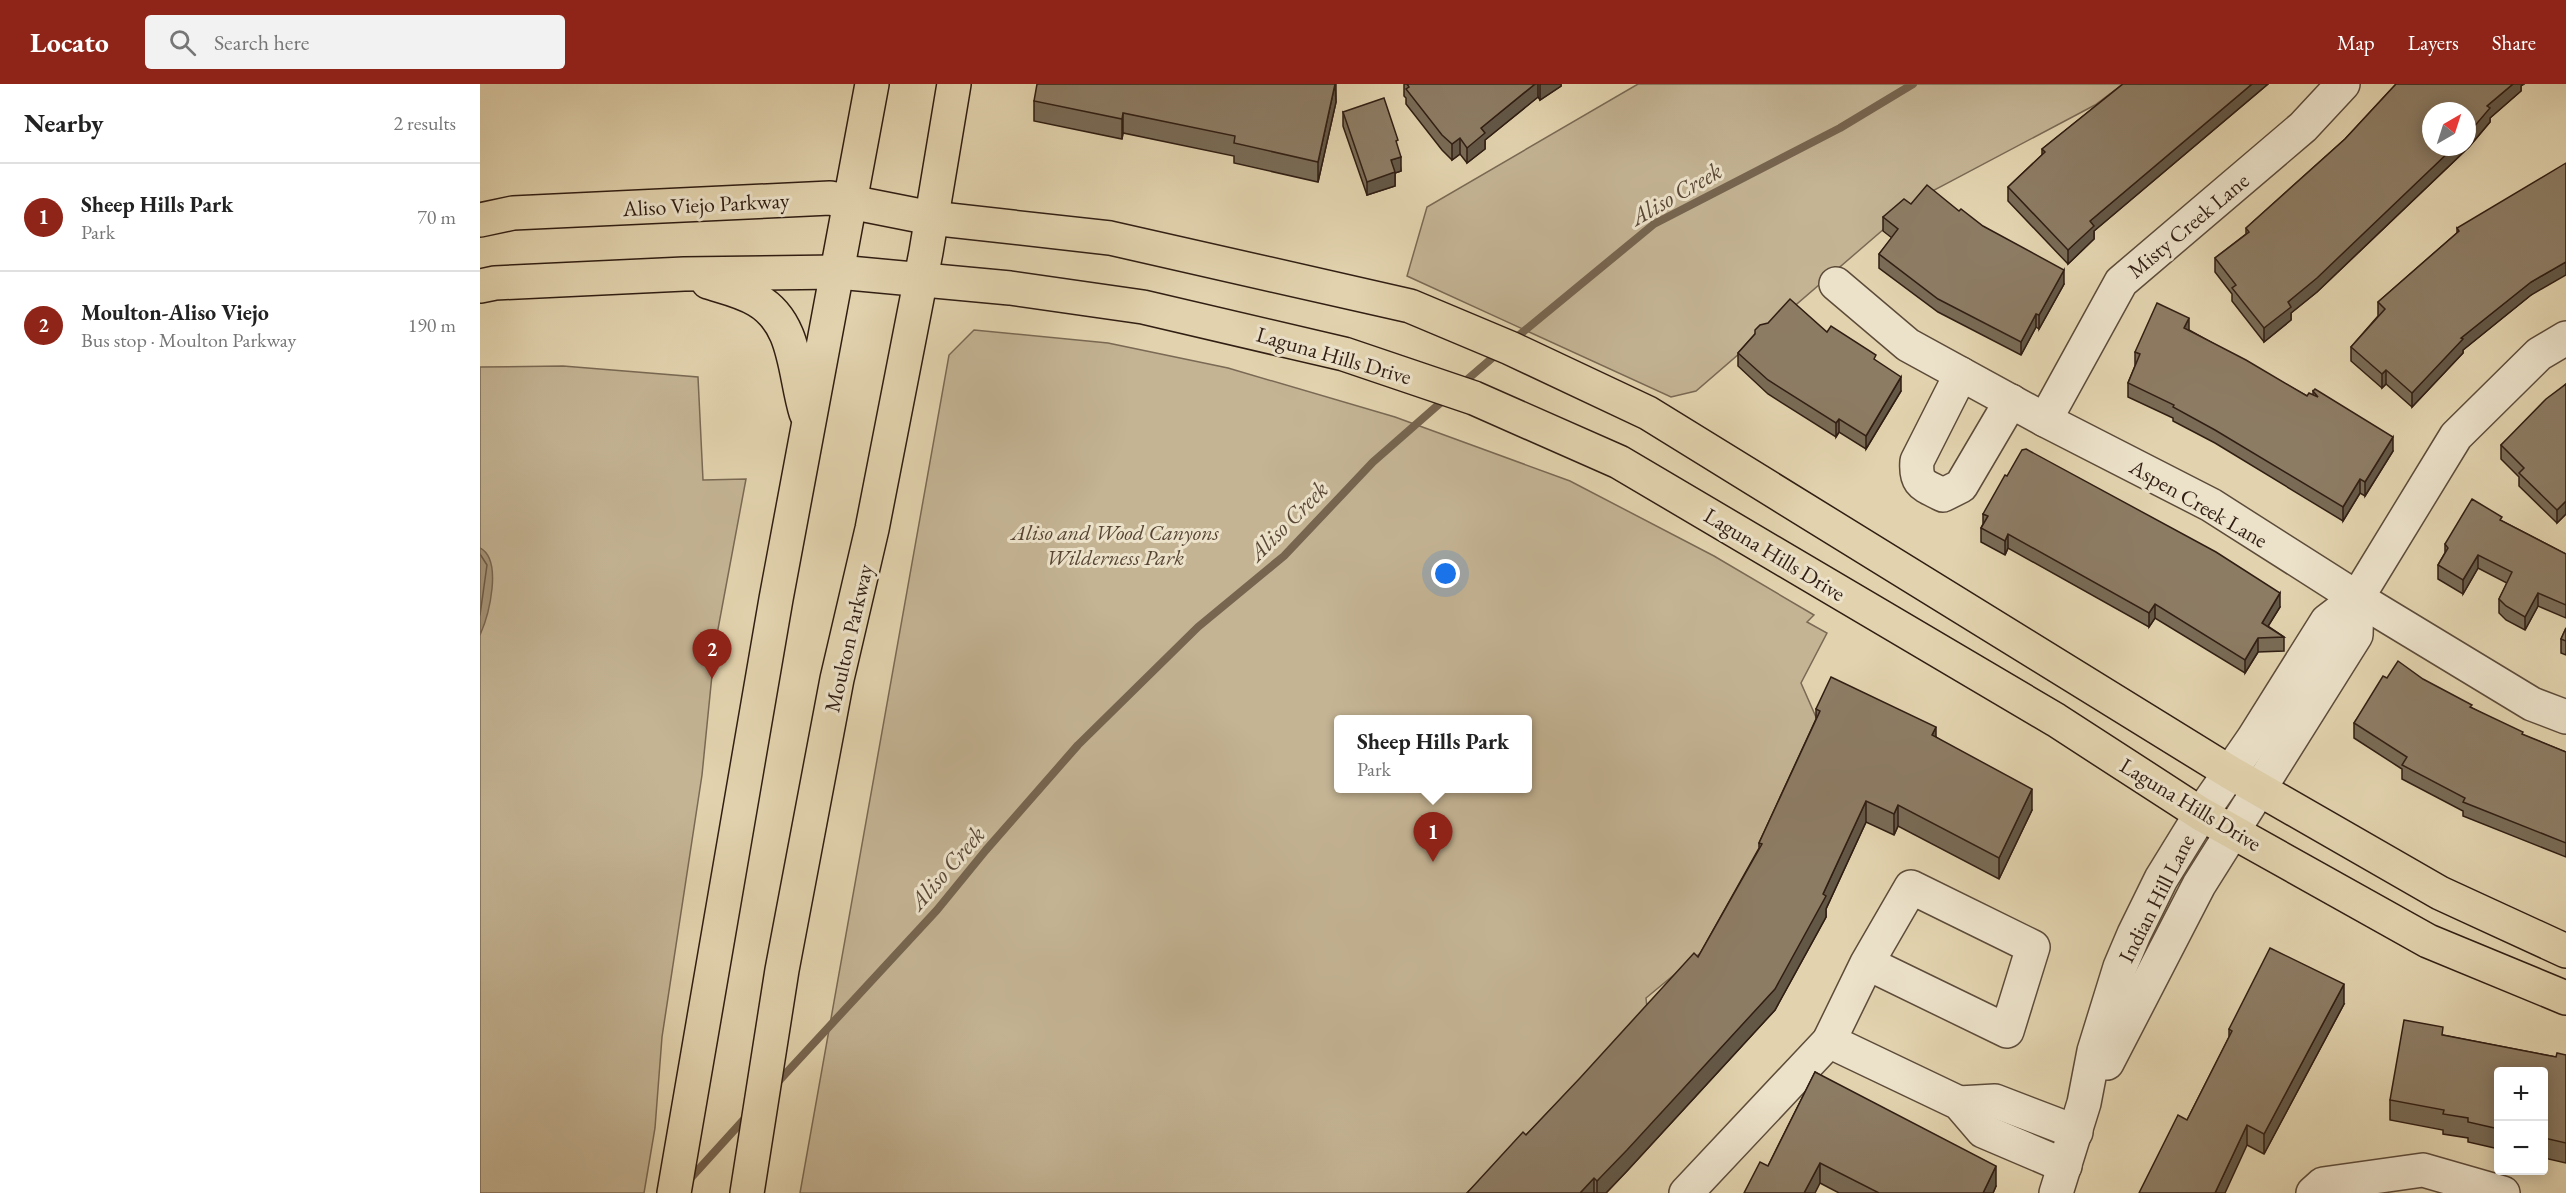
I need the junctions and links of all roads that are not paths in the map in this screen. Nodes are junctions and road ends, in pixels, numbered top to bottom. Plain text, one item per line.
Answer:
1 (872, 84) edge
2 (954, 84) edge
3 (2343, 84) edge
4 (852, 200) junction
5 (931, 218) junction
6 (480, 220) edge
7 (838, 272) junction
8 (684, 274) junction
9 (920, 279) junction
10 (1836, 284) dead end
11 (480, 286) edge
12 (2566, 338) edge
13 (1961, 374) junction
14 (2012, 402) junction
15 (808, 420) junction
16 (2046, 420) junction
17 (2356, 598) junction
18 (2566, 717) edge
19 (2231, 773) junction
20 (2259, 789) junction
21 (2201, 814) junction
22 (2233, 832) junction
23 (2566, 951) edge
24 (1868, 963) junction
25 (2566, 998) edge
26 (1829, 1041) junction
27 (1959, 1103) junction
28 (2080, 1118) junction
29 (2061, 1179) edge
30 (748, 1187) edge
31 (2318, 1189) edge
32 (674, 1193) edge
33 (1686, 1193) edge
34 (2503, 1193) edge

1 - 4 main road
2 - 5 main road, Moulton Parkway
3 - 16 street, Misty Creek Lane
4 - 5 main road, Aliso Viejo Parkway
4 - 6 main road, Aliso Viejo Parkway
4 - 7 main road
5 - 9 main road, Moulton Parkway
5 - 19 main road
7 - 8 main road
7 - 9 main road
7 - 15 main road
8 - 11 main road
8 - 15 main road
9 - 21 main road, Laguna Hills Drive
9 - 30 main road, Moulton Parkway
10 - 13 street, Aspen Creek Lane
12 - 17 street, Indian Hill Lane
13 - 14 street, Aspen Creek Lane
13 - 14 street
14 - 16 street, Aspen Creek Lane
15 - 32 main road
16 - 17 street, Aspen Creek Lane
17 - 18 street, Aspen Creek Lane
17 - 19 street, Indian Hill Lane
17 - 20 street, Indian Hill Lane
19 - 20 main road
19 - 21 street, Indian Hill Lane
20 - 22 street, Indian Hill Lane
20 - 23 main road
21 - 22 main road, Laguna Hills Drive
21 - 28 street, Indian Hill Lane
22 - 25 main road, Laguna Hills Drive
22 - 28 street, Indian Hill Lane
24 - 24 street
24 - 26 street
26 - 27 street
26 - 33 street
27 - 28 street
27 - 29 street
28 - 29 street, Indian Hill Lane
31 - 34 street

